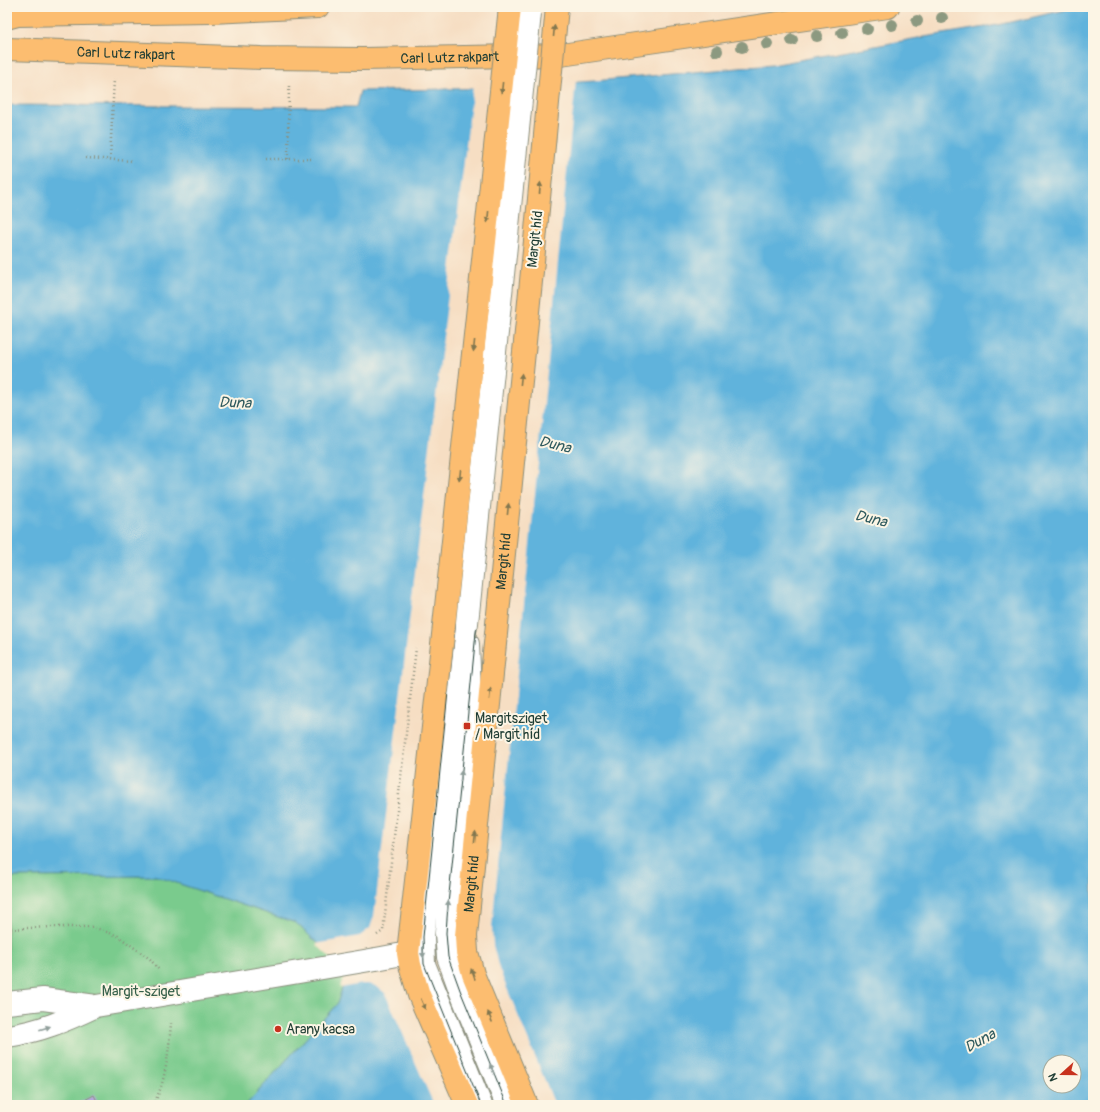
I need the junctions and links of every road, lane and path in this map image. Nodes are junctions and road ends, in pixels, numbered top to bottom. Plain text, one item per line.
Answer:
1 (318, 7) edge
2 (557, 7) edge
3 (888, 7) edge
4 (527, 8) edge
5 (7, 18) edge
6 (7, 49) edge
7 (114, 79) dead end
8 (289, 84) dead end
9 (86, 158) dead end
10 (266, 159) dead end
11 (288, 159) junction
12 (314, 159) dead end
13 (110, 160) junction
14 (132, 161) dead end
15 (467, 623) junction
16 (437, 691) junction
17 (7, 929) edge
18 (408, 953) junction
19 (159, 970) dead end
20 (7, 1003) edge
21 (96, 1006) junction
22 (171, 1023) dead end
23 (7, 1036) edge
24 (153, 1105) edge
25 (467, 1105) edge
26 (481, 1105) edge
27 (508, 1105) edge
28 (527, 1105) edge

1 - 5 main road
28 -> 2 main road, Margit híd, bridge
3 - 6 main road, Carl Lutz rakpart
4 - 15 street, Margit híd, bridge
4 -> 16 main road, Margit híd, bridge
7 - 13 path
8 - 11 path
9 - 13 path
10 - 11 path
11 - 12 path
13 - 14 path
15 - 16 street, Margit híd, bridge
15 -> 26 street, Margit híd
27 -> 15 street, Margit híd
16 - 18 main road, Margit híd
17 - 19 path
18 - 21 street, bridge
18 -> 25 main road, Margit híd
20 - 21 street
23 -> 21 street
22 - 24 path

